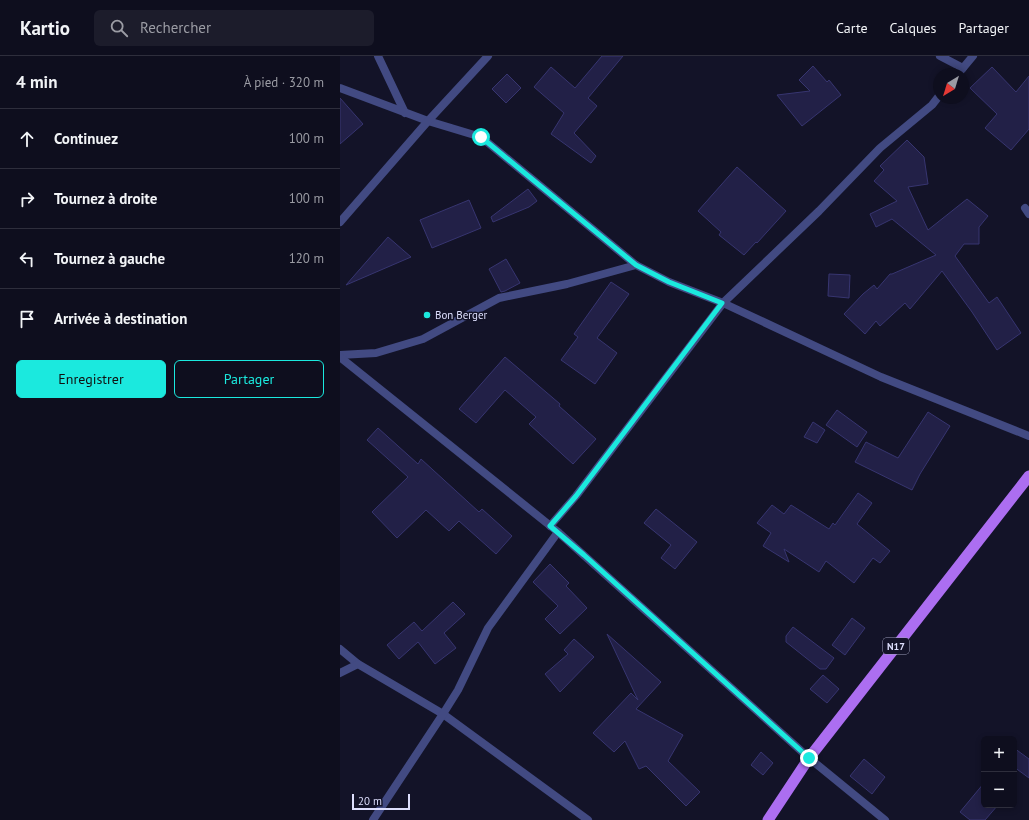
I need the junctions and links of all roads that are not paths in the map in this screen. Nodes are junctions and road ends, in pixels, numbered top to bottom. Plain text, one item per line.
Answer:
1 (378, 56) edge
2 (488, 56) edge
3 (940, 56) edge
4 (973, 56) edge
5 (956, 68) edge
6 (963, 68) edge
7 (340, 88) edge
8 (933, 104) edge
9 (405, 113) junction
10 (428, 121) junction
11 (340, 222) edge
12 (636, 265) junction
13 (722, 303) junction
14 (340, 356) edge
15 (1029, 436) edge
16 (1029, 476) edge
17 (550, 526) junction
18 (558, 532) junction
19 (340, 650) edge
20 (358, 664) junction
21 (340, 673) edge
22 (443, 714) junction
23 (809, 758) junction
24 (373, 820) edge
25 (588, 820) edge
26 (768, 820) edge
27 (886, 820) edge

1 - 9 street
2 - 10 street
3 - 5 street
4 - 6 street
7 - 9 street
8 - 13 street
9 - 10 street
10 - 11 street
10 - 12 street
12 - 13 street
12 - 14 street
13 - 15 street
13 - 17 street
14 - 17 street
16 - 23 main road, N17
17 - 18 street
18 - 22 street
18 - 23 street
19 - 20 street
20 - 21 street
20 - 22 street
22 - 24 street
22 - 25 street
23 - 26 main road, N17
23 - 27 street

